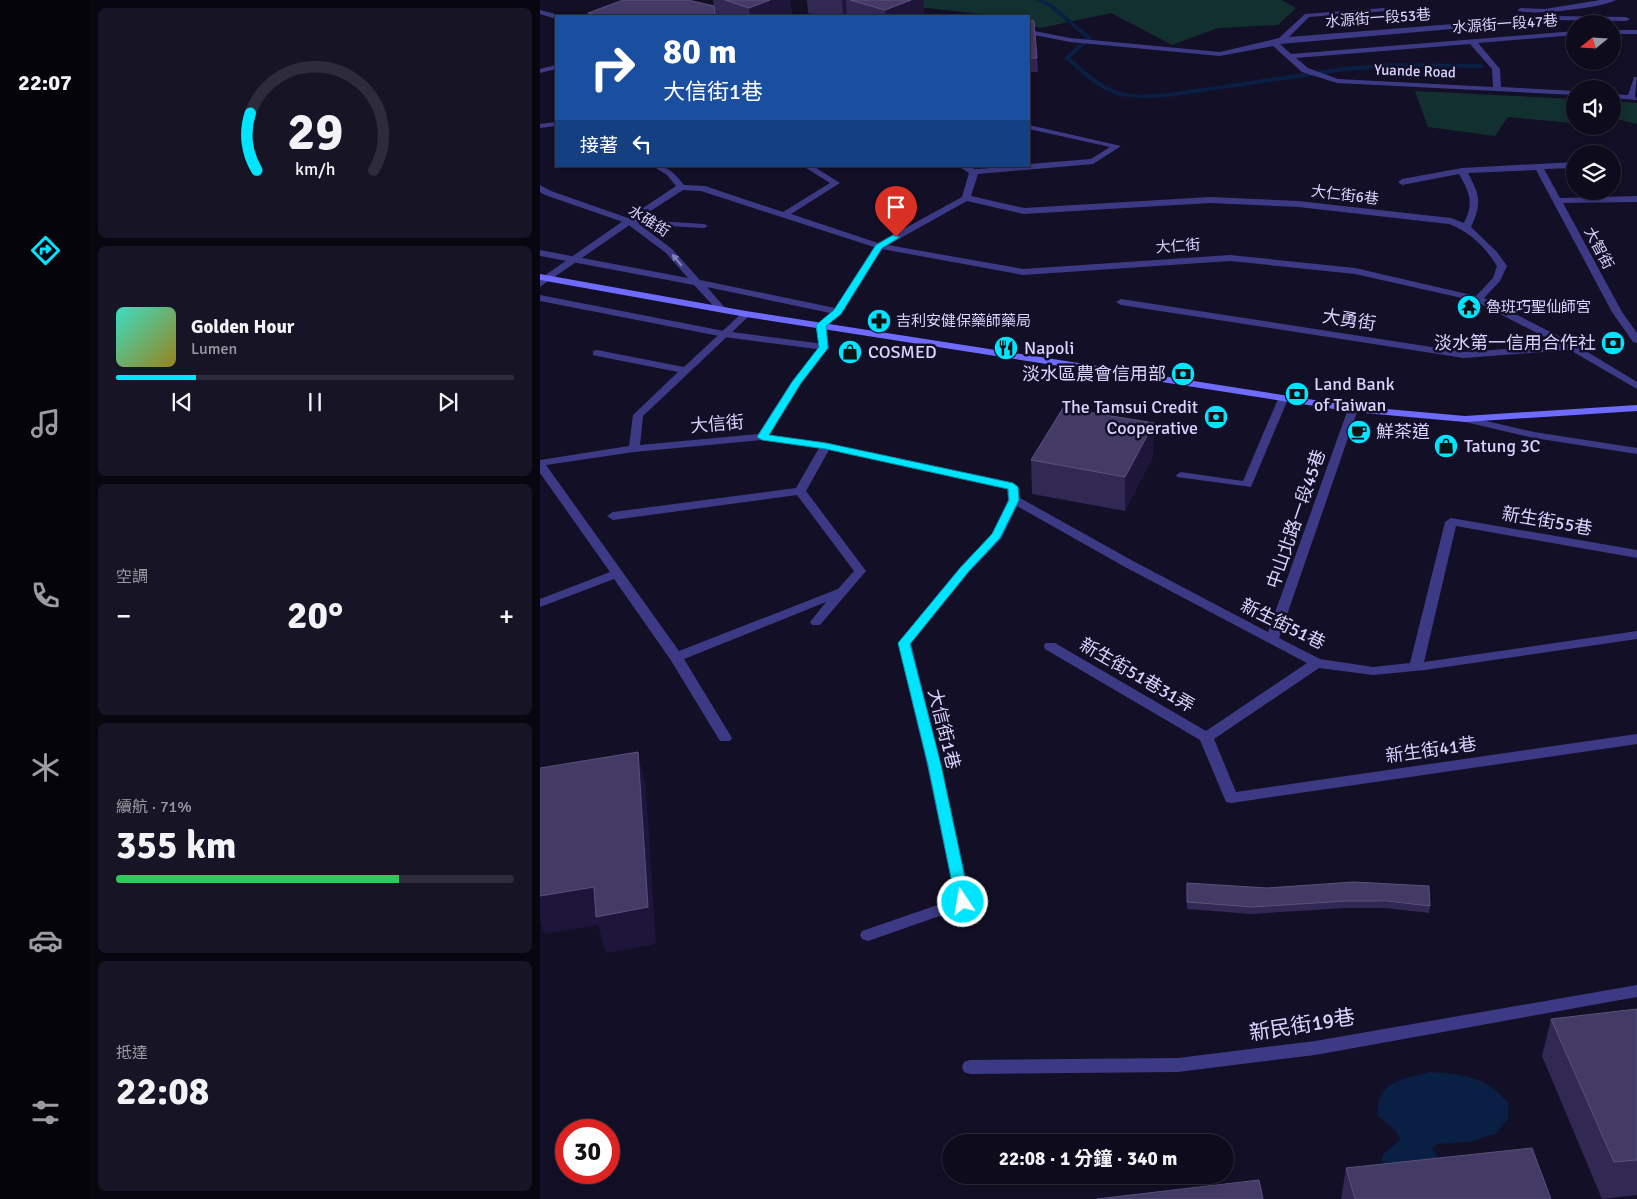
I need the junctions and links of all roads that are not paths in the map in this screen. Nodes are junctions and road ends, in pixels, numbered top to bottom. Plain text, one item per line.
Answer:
1 (1613, 0) edge
2 (1384, 10) dead end
3 (1521, 10) dead end
4 (1545, 11) junction
5 (540, 12) edge
6 (555, 17) edge
7 (1554, 18) junction
8 (1626, 19) dead end
9 (1030, 32) edge
10 (1621, 32) edge
11 (1637, 32) edge
12 (1566, 34) edge
13 (1471, 40) junction
14 (1278, 41) junction
15 (1288, 56) junction
16 (554, 69) edge
17 (540, 72) edge
18 (1637, 79) edge
19 (1497, 88) junction
20 (1566, 92) edge
21 (1621, 96) edge
22 (1634, 97) edge
23 (555, 124) edge
24 (540, 126) edge
25 (1030, 127) edge
26 (1566, 166) edge
27 (659, 167) edge
28 (809, 167) edge
29 (964, 167) edge
30 (1028, 167) edge
31 (1030, 167) edge
32 (1539, 168) junction
33 (1462, 171) junction
34 (974, 172) junction
35 (1402, 182) dead end
36 (682, 186) junction
37 (540, 188) edge
38 (966, 198) junction
39 (1637, 199) edge
40 (1557, 200) junction
41 (784, 214) junction
42 (629, 221) junction
43 (704, 226) dead end
44 (1466, 227) junction
45 (879, 246) junction
46 (540, 253) edge
47 (574, 260) junction
48 (542, 280) edge
49 (695, 282) junction
50 (540, 298) edge
51 (1478, 299) junction
52 (1121, 302) dead end
53 (721, 309) junction
54 (838, 312) junction
55 (746, 314) junction
56 (821, 325) junction
57 (724, 334) junction
58 (1637, 340) edge
59 (1572, 347) junction
60 (824, 348) junction
61 (597, 353) dead end
62 (685, 370) junction
63 (1637, 386) edge
64 (1283, 399) junction
65 (1637, 408) edge
66 (1353, 409) junction
67 (1465, 419) junction
68 (762, 437) junction
69 (826, 446) junction
70 (634, 449) junction
71 (1637, 452) edge
72 (540, 464) edge
73 (1181, 475) dead end
74 (800, 491) junction
75 (1014, 493) junction
76 (613, 516) dead end
77 (1637, 554) edge
78 (618, 573) junction
79 (842, 592) junction
80 (540, 603) edge
81 (816, 622) dead end
82 (1637, 635) edge
83 (1272, 640) junction
84 (1050, 646) dead end
85 (676, 657) junction
86 (1317, 663) junction
87 (1416, 667) junction
88 (1206, 737) junction
89 (725, 738) dead end
90 (1637, 739) edge
91 (868, 935) dead end
92 (1637, 991) edge
93 (970, 1067) dead end

1 - 4 street
2 - 14 street
3 - 4 street
4 - 7 street
5 - 6 street
7 - 8 street, 水源街一段53巷
7 - 14 street, 水源街一段53巷
9 - 14 street, 水源街一段53巷
10 - 11 street
12 - 13 street, 水源街一段47巷
13 - 15 street, 水源街一段47巷
13 - 19 street
14 - 15 street, Yuande Road
15 - 19 street, Yuande Road
16 - 17 street
18 - 22 street
19 - 20 street, Yuande Road
21 - 22 street
23 - 24 street
25 - 31 street
26 - 32 street, 大仁街6巷
27 - 36 street
28 - 41 street
29 - 34 street
30 - 34 street
32 - 33 street, 大仁街6巷
32 - 40 street, 大智街
33 - 35 street, 大仁街6巷
33 - 44 street
34 - 38 street
36 - 41 street, 大仁街
36 - 42 street
37 - 42 street, 水碓街
38 - 44 street, 大仁街6巷
38 - 45 street
39 - 40 street
40 - 58 street, 大智街
41 - 45 street, 大仁街
42 - 43 lane
42 - 47 lane
49 -> 42 street, 水碓街
44 - 51 street
45 - 51 street, 大仁街
45 - 54 street
46 - 47 street
47 - 48 lane
47 - 49 street
48 - 53 main road
49 - 53 street, 水碓街
49 - 54 street
50 - 57 lane
51 - 59 street, 大仁街
52 - 59 street, 大勇街
53 - 55 main road
54 - 56 street
55 - 56 main road
55 - 57 street
56 - 60 street
56 - 64 main road
57 - 60 lane
57 - 62 street
59 - 63 street, 大仁街
60 - 68 street
61 - 62 street
62 - 70 street
64 - 66 main road
64 - 73 lane
65 - 67 main road
66 - 67 main road
66 - 83 street, 中山北路一段45巷
67 - 71 street
68 - 69 street, 大信街
68 - 70 street, 大信街
69 - 74 street
69 - 75 street, 大信街
70 - 72 street, 大信街
72 - 78 street, 大信街
74 - 76 street
74 - 79 street
75 - 83 street, 新生街51巷
75 - 91 street, 大信街1巷
77 - 87 street, 新生街55巷
78 - 80 street
78 - 85 street, 大信街
79 - 81 street
79 - 85 street
82 - 87 street, 新生街51巷
83 - 86 street, 新生街51巷
84 - 88 street, 新生街51巷31弄
85 - 89 street, 大信街
86 - 87 street, 新生街51巷
86 - 88 street
88 - 90 street, 新生街41巷
92 - 93 street, 新民街19巷

